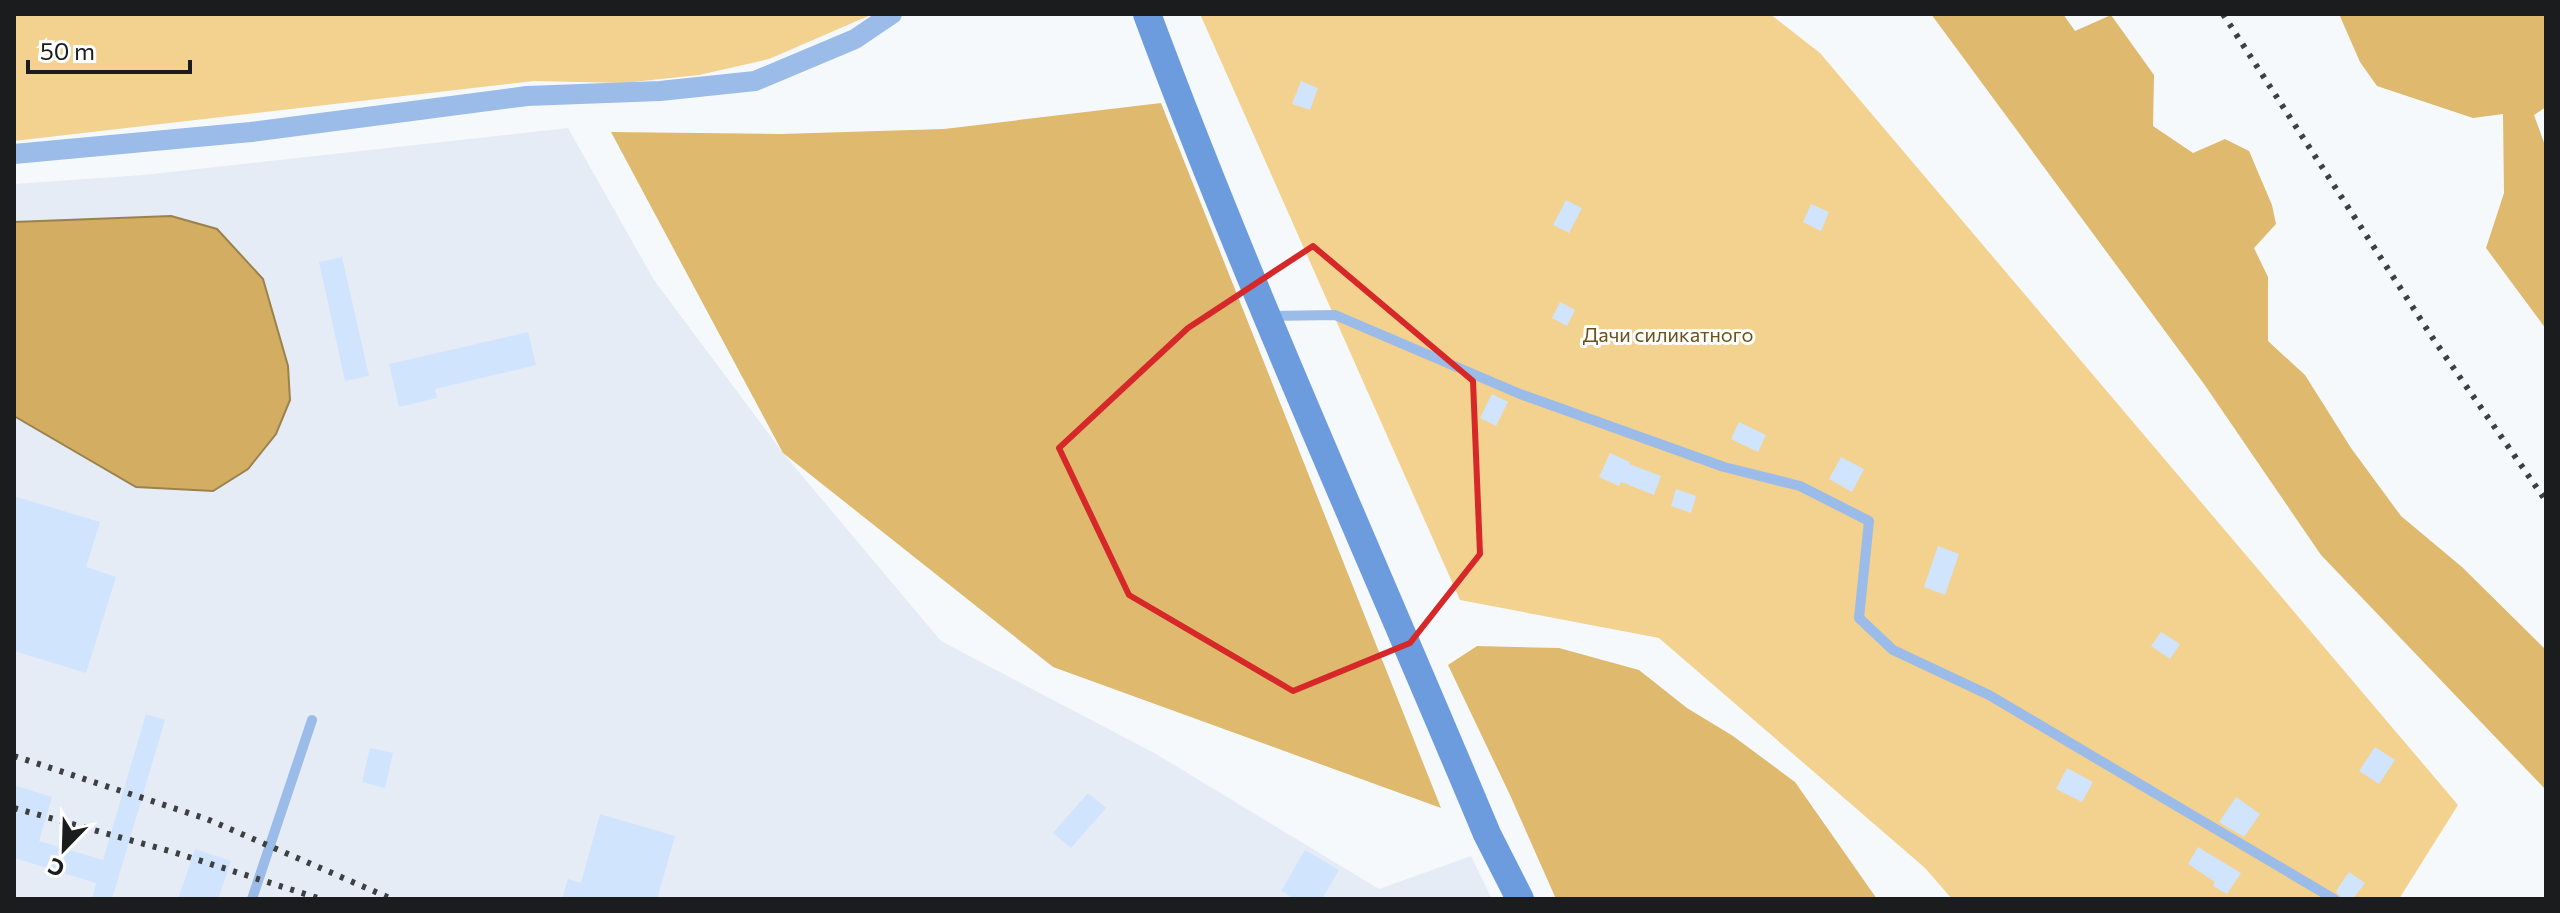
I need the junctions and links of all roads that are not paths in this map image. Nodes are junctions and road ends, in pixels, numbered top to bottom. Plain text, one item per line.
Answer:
1 (892, 14) edge
2 (1147, 14) edge
3 (14, 154) edge
4 (1267, 316) junction
5 (312, 720) dead end
6 (252, 899) edge
7 (1520, 899) edge
8 (2334, 899) edge

1 - 3 street
2 - 4 street
4 - 7 street
4 - 8 lane
5 - 6 lane

